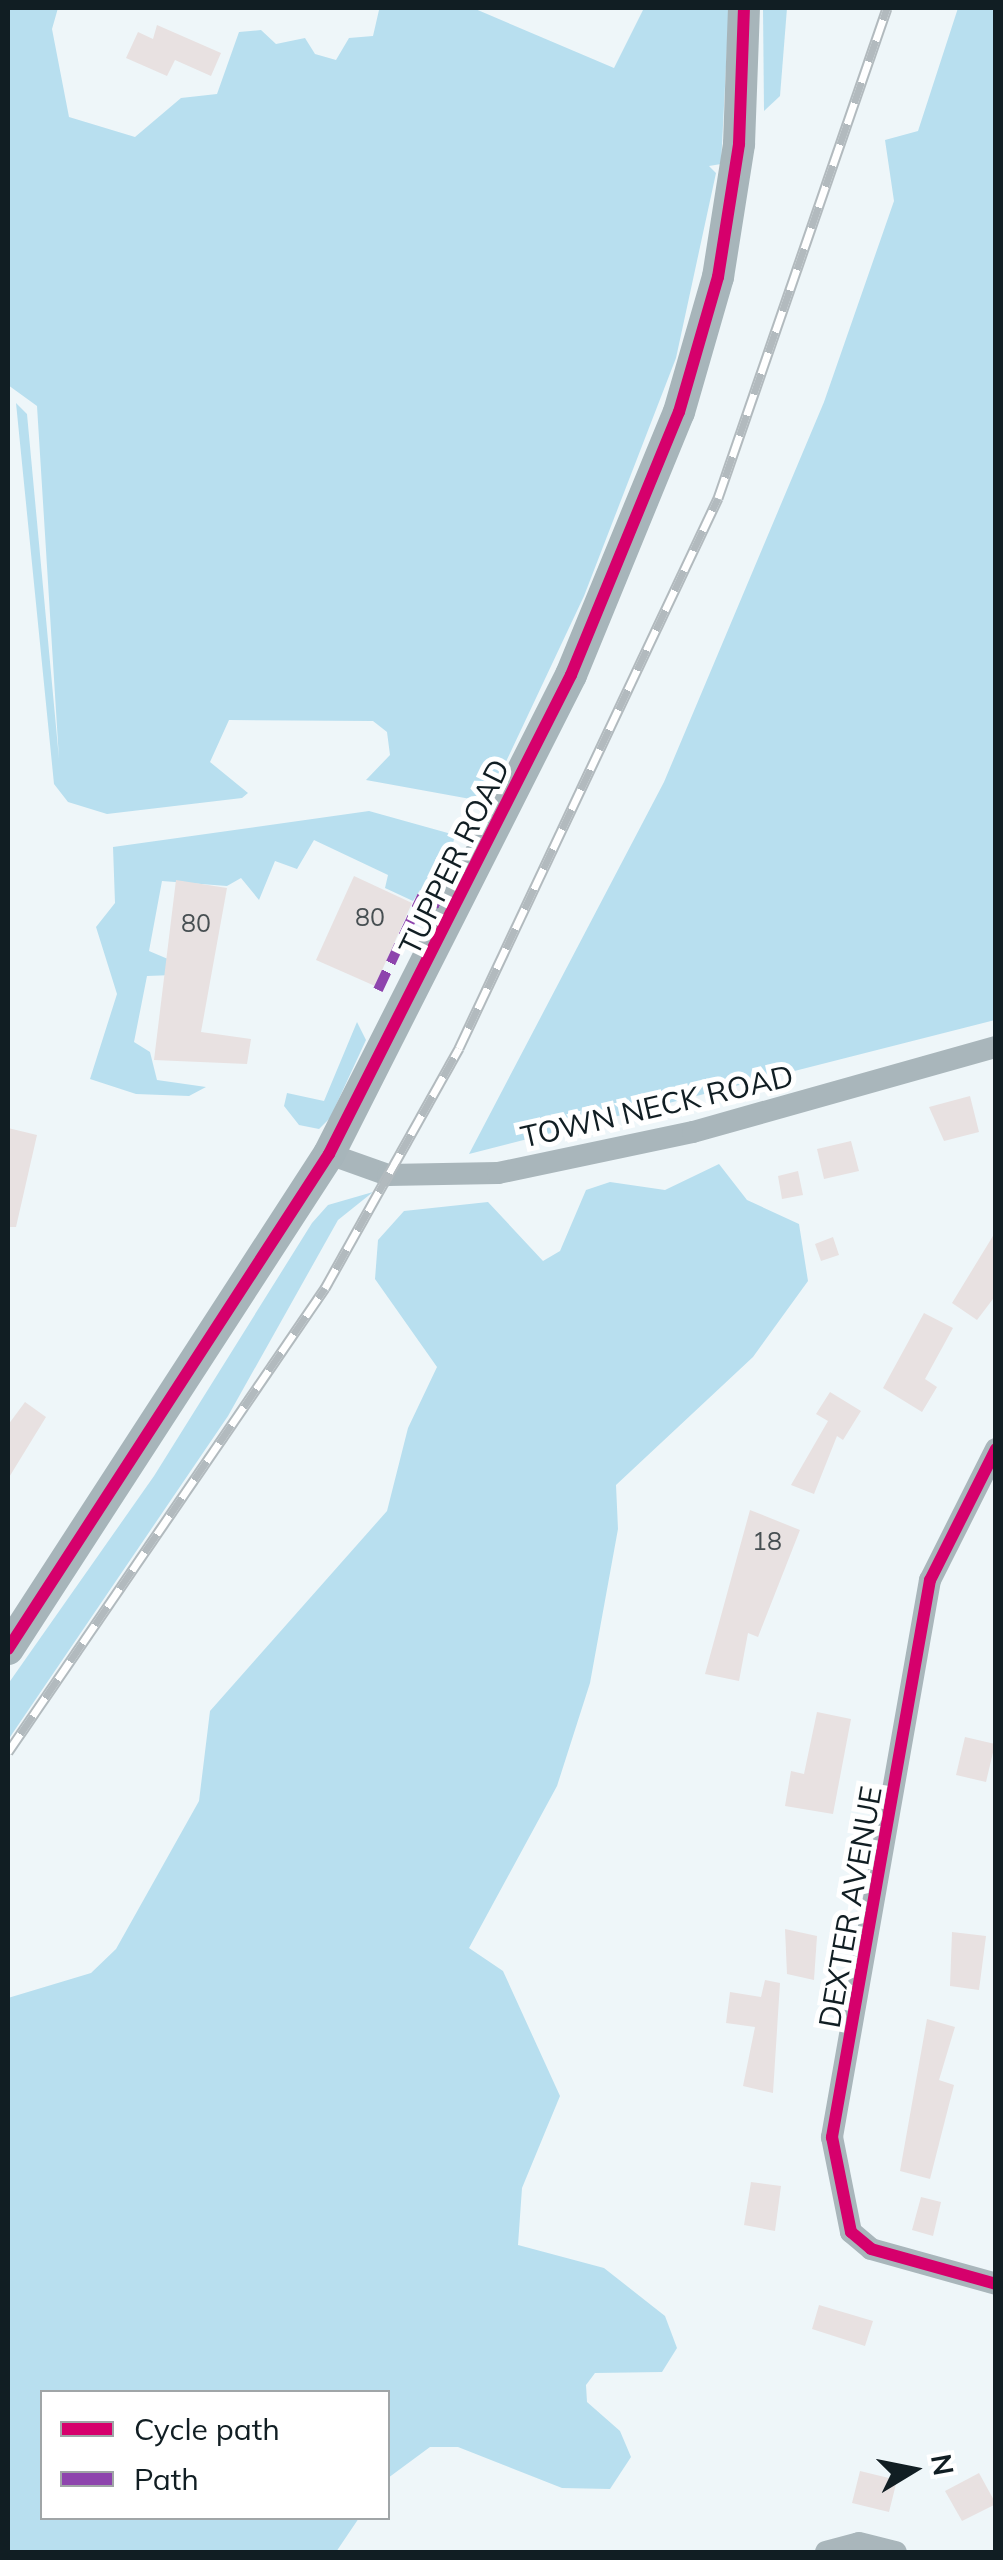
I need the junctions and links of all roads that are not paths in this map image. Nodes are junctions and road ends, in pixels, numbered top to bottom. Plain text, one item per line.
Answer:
1 (744, 8) edge
2 (996, 1047) edge
3 (329, 1154) junction
4 (996, 1449) edge
5 (8, 1649) edge
6 (996, 2284) edge
7 (826, 2552) edge
8 (896, 2552) edge

1 - 3 main road, TUPPER ROAD
2 - 3 street, TOWN NECK ROAD
3 - 5 main road, TUPPER ROAD
4 - 6 street, DEXTER AVENUE
7 - 8 street

